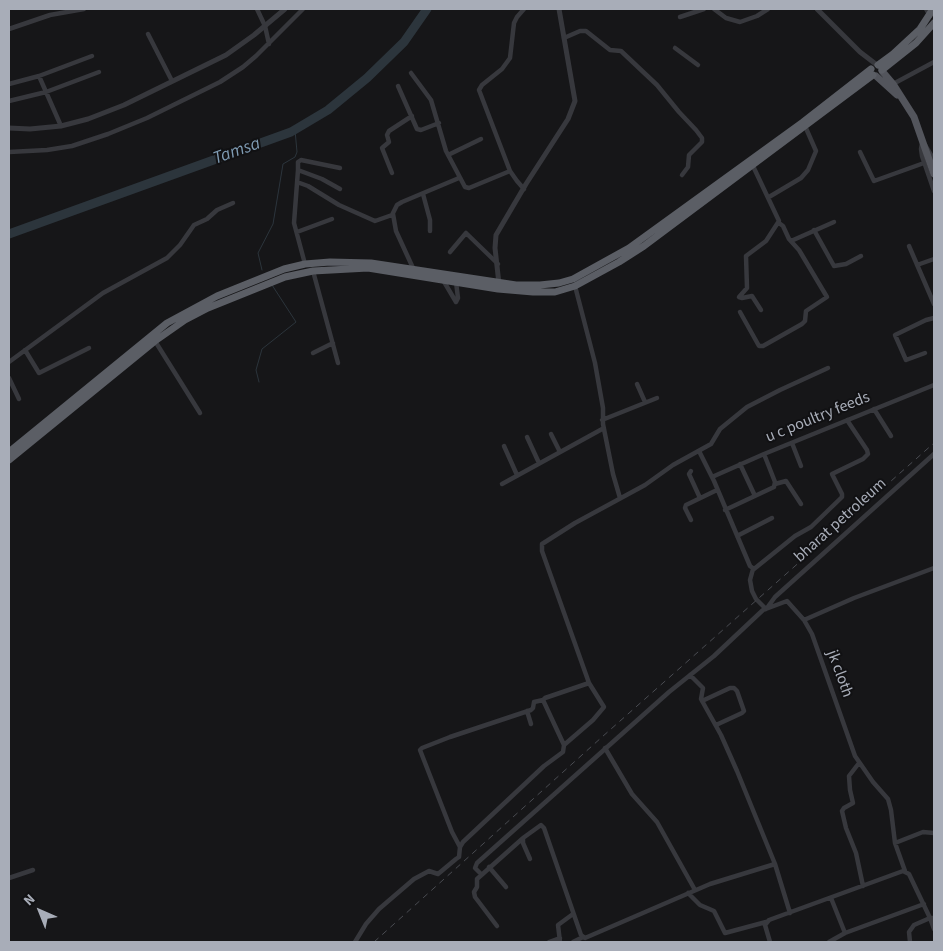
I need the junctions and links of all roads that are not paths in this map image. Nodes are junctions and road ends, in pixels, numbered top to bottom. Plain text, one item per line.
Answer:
1 (83, 9) edge
2 (257, 9) edge
3 (285, 9) edge
4 (303, 9) edge
5 (524, 9) edge
6 (559, 9) edge
7 (704, 9) edge
8 (714, 9) edge
9 (768, 9) edge
10 (817, 9) edge
11 (929, 11) edge
12 (680, 17) dead end
13 (934, 23) edge
14 (265, 26) junction
15 (9, 29) edge
16 (148, 34) dead end
17 (564, 38) junction
18 (269, 44) junction
19 (675, 48) dead end
20 (92, 56) dead end
21 (934, 62) edge
22 (698, 66) dead end
23 (876, 70) junction
24 (99, 72) dead end
25 (411, 73) dead end
26 (39, 76) junction
27 (172, 81) junction
28 (9, 84) edge
29 (893, 84) junction
30 (398, 86) dead end
31 (46, 92) junction
32 (901, 98) junction
33 (9, 102) edge
34 (412, 116) junction
35 (439, 123) junction
36 (61, 126) junction
37 (805, 126) junction
38 (9, 128) edge
39 (481, 139) dead end
40 (923, 142) junction
41 (9, 152) edge
42 (860, 152) dead end
43 (448, 155) junction
44 (934, 160) edge
45 (924, 163) junction
46 (753, 166) junction
47 (340, 168) dead end
48 (298, 170) junction
49 (510, 171) junction
50 (392, 173) dead end
51 (934, 174) edge
52 (682, 175) dead end
53 (459, 178) junction
54 (297, 182) junction
55 (524, 188) junction
56 (340, 189) dead end
57 (934, 192) edge
58 (423, 194) junction
59 (769, 198) junction
60 (233, 203) dead end
61 (393, 214) junction
62 (332, 219) dead end
63 (834, 222) dead end
64 (779, 223) junction
65 (814, 230) junction
66 (430, 231) dead end
67 (297, 232) junction
68 (791, 241) junction
69 (909, 246) dead end
70 (450, 252) dead end
71 (861, 256) dead end
72 (934, 259) edge
73 (305, 264) junction
74 (498, 264) junction
75 (917, 265) junction
76 (413, 268) junction
77 (313, 271) junction
78 (444, 280) junction
79 (456, 282) junction
80 (499, 285) junction
81 (575, 286) junction
82 (934, 304) edge
83 (761, 310) dead end
84 (740, 312) dead end
85 (934, 318) edge
86 (155, 341) junction
87 (332, 343) junction
88 (89, 348) dead end
89 (25, 350) junction
90 (313, 353) dead end
91 (925, 353) dead end
92 (9, 362) edge
93 (338, 363) dead end
94 (828, 368) dead end
95 (9, 378) edge
96 (637, 384) dead end
97 (934, 385) edge
98 (657, 398) dead end
99 (19, 399) dead end
100 (645, 402) junction
101 (874, 409) junction
102 (200, 413) dead end
103 (602, 420) junction
104 (848, 420) junction
105 (604, 428) junction
106 (551, 434) dead end
107 (891, 436) dead end
108 (527, 437) dead end
109 (792, 443) junction
110 (504, 446) dead end
111 (12, 450) edge
112 (699, 450) junction
113 (560, 452) junction
114 (764, 454) junction
115 (934, 454) edge
116 (9, 460) edge
117 (539, 463) junction
118 (740, 464) junction
119 (801, 466) dead end
120 (691, 471) dead end
121 (517, 476) junction
122 (712, 477) junction
123 (502, 484) dead end
124 (775, 484) junction
125 (717, 490) junction
126 (755, 496) junction
127 (620, 498) junction
128 (700, 498) junction
129 (801, 504) dead end
130 (725, 510) junction
131 (772, 518) dead end
132 (691, 520) dead end
133 (737, 536) junction
134 (934, 568) edge
135 (753, 569) junction
136 (766, 608) junction
137 (804, 620) junction
138 (690, 675) junction
139 (589, 683) junction
140 (543, 700) junction
141 (702, 702) junction
142 (527, 711) junction
143 (531, 724) dead end
144 (716, 725) junction
145 (564, 745) junction
146 (605, 748) junction
147 (859, 763) junction
148 (934, 834) edge
149 (522, 839) junction
150 (895, 843) junction
151 (460, 847) junction
152 (530, 859) dead end
153 (775, 864) junction
154 (489, 867) junction
155 (33, 870) dead end
156 (905, 871) junction
157 (481, 874) junction
158 (9, 878) edge
159 (506, 886) dead end
160 (863, 886) junction
161 (695, 890) junction
162 (688, 893) junction
163 (831, 898) junction
164 (924, 904) junction
165 (790, 912) junction
166 (573, 914) junction
167 (932, 918) edge
168 (766, 922) junction
169 (497, 926) dead end
170 (934, 930) edge
171 (845, 934) junction
172 (583, 937) junction
173 (560, 940) edge
174 (355, 942) edge
175 (549, 942) edge
176 (573, 942) edge
177 (770, 942) edge
178 (829, 942) edge
179 (910, 942) edge

1 - 15 street
2 - 14 street
3 - 14 street
4 - 18 street
5 - 49 street
6 - 17 street
7 - 12 street
8 - 9 street
10 - 23 street
11 - 23 highway
13 - 23 highway
14 - 18 street
14 - 27 street
16 - 27 street
17 - 52 street
17 - 55 street
18 - 41 street
19 - 22 street
20 - 26 street
21 - 29 street
23 - 29 main road
23 - 32 main road
23 - 37 highway
23 - 80 highway
24 - 31 street
25 - 35 street
26 - 28 street
26 - 31 street
27 - 36 street
29 - 32 main road
30 - 34 street
31 - 33 street
31 - 36 street
32 - 40 main road
34 - 35 street
34 - 50 street
35 - 43 street
36 - 38 street
37 - 46 highway
37 - 59 street
39 - 43 street
40 - 44 street
40 - 45 street
40 - 51 main road
42 - 45 street
43 - 53 street
45 - 57 street
46 - 59 street
46 - 81 highway
47 - 48 street
48 - 54 street
48 - 56 street
49 - 53 street
49 - 55 street
53 - 58 street
54 - 61 street
54 - 67 street
55 - 74 street
58 - 61 street
58 - 66 street
59 - 64 street
60 - 89 street
61 - 76 street
62 - 67 street
63 - 65 street
64 - 68 street
64 - 83 street
65 - 68 street
65 - 71 street
67 - 73 street
68 - 84 street
69 - 75 street
70 - 74 street
72 - 75 street
73 - 76 highway
73 - 111 highway
74 - 80 street
75 - 82 street
76 - 80 highway
77 - 78 highway
77 - 86 highway
77 - 87 street
78 - 79 highway
78 - 79 street
79 - 80 highway
80 - 81 highway
81 - 103 street
85 - 91 street
86 - 102 street
86 - 111 highway
87 - 90 street
87 - 93 street
88 - 89 street
89 - 92 street
94 - 112 street
95 - 99 street
96 - 100 street
97 - 101 street, u c poultry feeds
98 - 100 street
100 - 103 street
101 - 104 street, u c poultry feeds
101 - 107 street
103 - 105 street
104 - 109 street, u c poultry feeds
104 - 135 street
105 - 113 street
105 - 127 street
106 - 113 street
108 - 117 street
109 - 114 street, u c poultry feeds
109 - 119 street
110 - 121 street
111 - 116 highway
112 - 122 street
112 - 127 street
113 - 117 street
114 - 118 street, u c poultry feeds
114 - 124 street
115 - 136 street, bharat petroleum
117 - 121 street
118 - 122 street, u c poultry feeds
118 - 126 street
120 - 128 street
121 - 123 street
122 - 125 street
124 - 126 street
124 - 129 street
125 - 128 street
125 - 130 street
126 - 130 street
127 - 139 street
128 - 132 street
130 - 133 street
131 - 133 street
133 - 135 street
134 - 137 street
135 - 136 street
136 - 137 street, jk cloth
136 - 138 street
137 - 147 street, jk cloth
138 - 141 street
138 - 146 street
139 - 140 street
139 - 145 street
140 - 142 street
140 - 145 street
141 - 144 street
141 - 144 street
142 - 143 street
142 - 151 street
144 - 153 street
145 - 151 street
146 - 157 street
146 - 161 street
147 - 150 street, jk cloth
147 - 160 street
148 - 150 street
149 - 152 street
149 - 154 street
149 - 166 street
150 - 156 street, jk cloth
151 - 174 street
153 - 161 street
153 - 165 street
154 - 157 street
154 - 159 street
155 - 158 street
156 - 160 street
156 - 164 street, jk cloth
157 - 169 street
160 - 163 street
161 - 162 street
162 - 168 street
162 - 172 street
163 - 165 street
163 - 171 street
164 - 167 street, jk cloth
164 - 171 street
165 - 168 street
166 - 172 street
166 - 173 street
167 - 170 street, jk cloth
167 - 179 street
168 - 177 street
171 - 178 street
172 - 176 street
173 - 175 street

